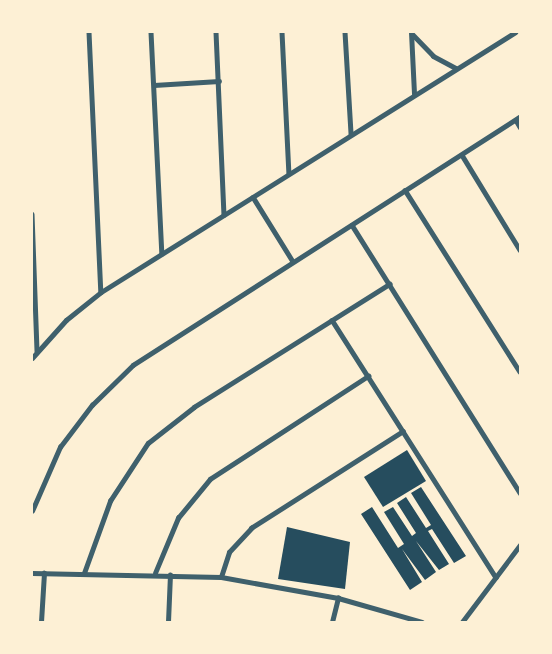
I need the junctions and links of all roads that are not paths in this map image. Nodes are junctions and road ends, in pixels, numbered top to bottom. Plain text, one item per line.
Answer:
1 (89, 32) edge
2 (151, 32) edge
3 (216, 32) edge
4 (282, 32) edge
5 (345, 32) edge
6 (411, 32) edge
7 (515, 32) edge
8 (456, 68) junction
9 (219, 81) junction
10 (154, 85) junction
11 (414, 94) junction
12 (518, 118) edge
13 (520, 127) edge
14 (351, 134) junction
15 (462, 155) junction
16 (289, 173) junction
17 (405, 190) junction
18 (253, 197) junction
19 (32, 214) edge
20 (224, 215) junction
21 (351, 224) junction
22 (520, 250) edge
23 (162, 254) junction
24 (292, 260) junction
25 (389, 284) junction
26 (101, 292) junction
27 (332, 320) junction
28 (37, 351) junction
29 (32, 358) edge
30 (520, 372) edge
31 (368, 376) junction
32 (403, 431) junction
33 (520, 494) edge
34 (32, 511) edge
35 (520, 545) edge
36 (32, 573) edge
37 (44, 573) junction
38 (84, 573) junction
39 (155, 573) junction
40 (170, 574) junction
41 (220, 577) junction
42 (496, 577) junction
43 (338, 598) junction
44 (408, 620) edge
45 (41, 622) edge
46 (168, 622) edge
47 (332, 622) edge
48 (422, 622) edge
49 (463, 622) edge

1 - 26 street
2 - 10 street
3 - 9 street
4 - 16 street
5 - 14 street
6 - 8 street
6 - 11 street
7 - 8 street
8 - 11 street
9 - 10 street
9 - 20 street
10 - 23 street
11 - 14 street
12 - 13 street
12 - 15 street
14 - 16 street
15 - 17 street
15 - 22 street
16 - 18 street
17 - 21 street
17 - 30 street
18 - 20 street
18 - 24 street
19 - 28 street
20 - 23 street
21 - 24 street
21 - 25 street
23 - 26 street
24 - 34 street
25 - 27 street
25 - 33 street
26 - 28 street
27 - 31 street
27 - 38 street
28 - 29 street
31 - 32 street
31 - 39 street
32 - 41 street
32 - 42 street
35 - 42 street
36 - 37 street
37 - 38 street
37 - 45 street
38 - 39 street
39 - 40 street
40 - 41 street
40 - 46 street
41 - 43 street
42 - 49 street
43 - 44 street
43 - 47 street
44 - 48 street

